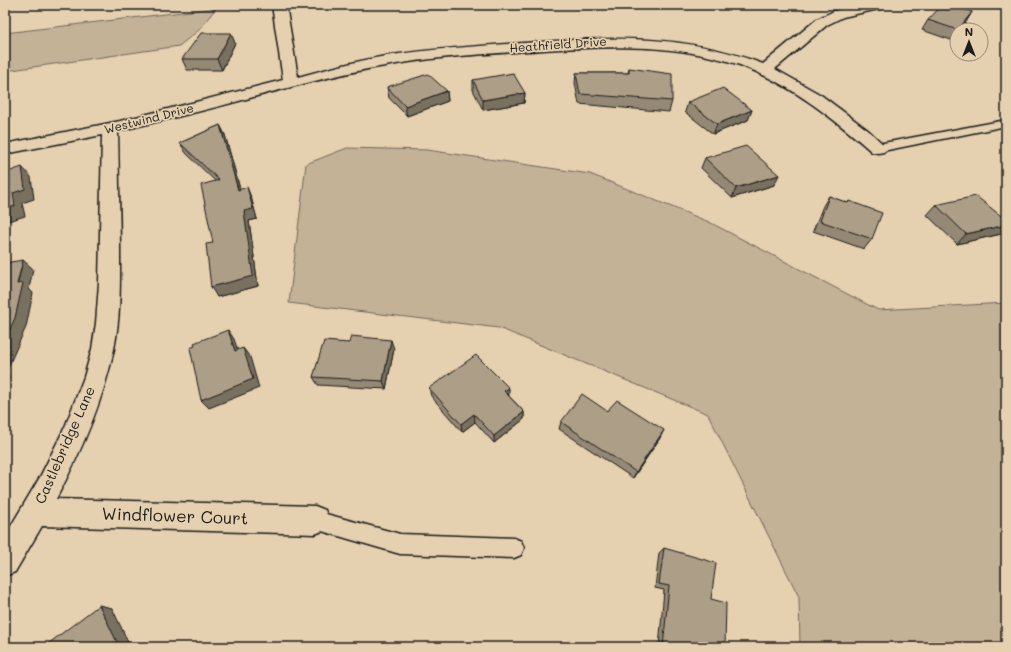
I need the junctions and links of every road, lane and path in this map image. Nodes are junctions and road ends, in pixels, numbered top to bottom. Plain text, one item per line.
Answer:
1 (279, 5) edge
2 (878, 5) edge
3 (765, 70) junction
4 (291, 83) junction
5 (1006, 123) edge
6 (110, 129) junction
7 (878, 148) joint
8 (5, 149) edge
9 (36, 512) junction
10 (315, 520) joint
11 (514, 548) dead end
12 (5, 562) edge

1 - 4 street
2 - 3 street
3 - 4 street, Heathfield Drive
3 - 7 street, Heathfield Drive
4 - 6 street, Westwind Drive
5 - 7 lane
6 - 8 street, Westwind Drive
6 - 9 street, Castlebridge Lane
9 - 10 street, Windflower Court
9 - 12 street, Castlebridge Lane
10 - 11 lane

